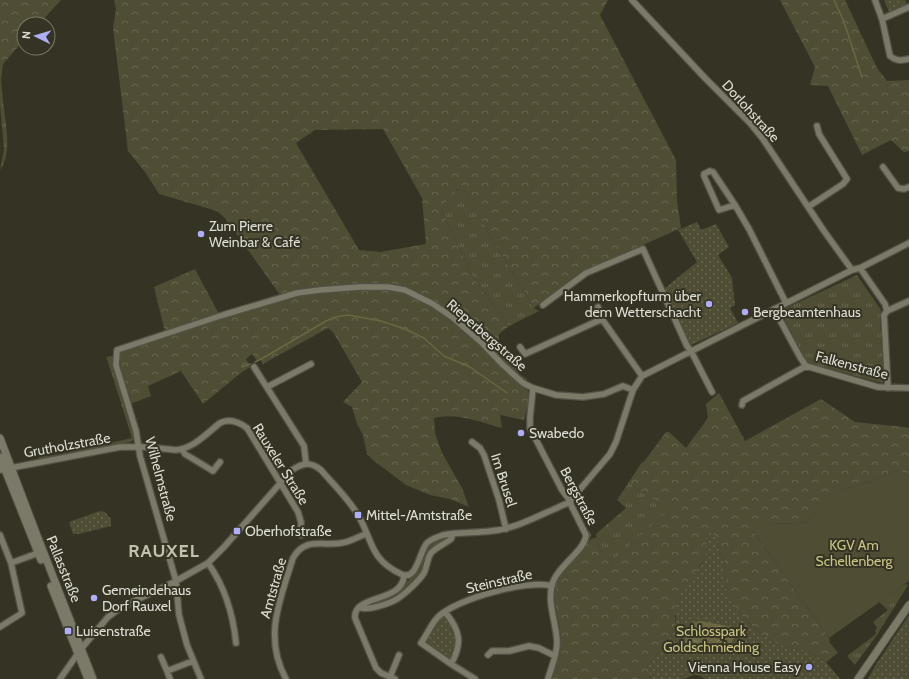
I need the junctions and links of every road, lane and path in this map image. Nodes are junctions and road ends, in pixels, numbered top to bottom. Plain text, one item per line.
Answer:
1 (632, 0) edge
2 (875, 0) edge
3 (909, 7) edge
4 (882, 19) junction
5 (909, 59) edge
6 (817, 126) dead end
7 (883, 167) dead end
8 (909, 187) edge
9 (735, 205) junction
10 (808, 207) junction
11 (909, 243) edge
12 (860, 268) junction
13 (852, 270) junction
14 (909, 301) edge
15 (786, 303) junction
16 (543, 305) dead end
17 (598, 307) dead end
18 (774, 309) junction
19 (887, 311) junction
20 (602, 319) junction
21 (520, 347) dead end
22 (117, 350) joint
23 (691, 351) junction
24 (311, 364) dead end
25 (806, 366) junction
26 (254, 367) dead end
27 (642, 376) junction
28 (267, 387) junction
29 (888, 388) junction
30 (909, 388) edge
31 (633, 390) junction
32 (533, 391) junction
33 (712, 392) dead end
34 (742, 405) dead end
35 (0, 438) edge
36 (472, 442) dead end
37 (138, 447) junction
38 (182, 449) junction
39 (0, 457) edge
40 (220, 462) dead end
41 (306, 463) junction
42 (5, 469) edge
43 (280, 484) junction
44 (570, 501) junction
45 (506, 529) junction
46 (366, 534) junction
47 (453, 534) junction
48 (0, 535) edge
49 (301, 535) dead end
50 (2, 543) edge
51 (40, 552) junction
52 (208, 562) junction
53 (11, 563) junction
54 (404, 576) junction
55 (176, 581) junction
56 (552, 586) junction
57 (909, 605) edge
58 (359, 606) junction
59 (444, 612) junction
60 (0, 627) edge
61 (236, 643) dead end
62 (80, 652) junction
63 (399, 654) dead end
64 (488, 655) dead end
65 (555, 656) junction
66 (161, 658) dead end
67 (193, 661) junction
68 (451, 664) junction
69 (167, 671) junction
70 (392, 678) edge
71 (860, 678) edge
72 (60, 679) edge
73 (88, 679) edge
74 (93, 679) edge
75 (170, 679) edge
76 (200, 679) edge
77 (286, 679) edge
78 (475, 679) edge
79 (548, 679) edge

1 - 10 street, Dorlohstraße
2 - 4 street
3 - 4 street
4 - 5 street
6 - 10 street
7 - 8 street
9 - 9 street
9 - 15 street
10 - 13 street, Dorlohstraße
11 - 12 street
12 - 13 street
12 - 19 street
13 - 15 street
14 - 19 street
15 - 18 street
16 - 23 street
17 - 20 street
18 - 23 street
18 - 25 street, Falkenstraße
19 - 29 street
20 - 21 street
20 - 27 street
22 - 32 street, Rieperbergstraße
22 - 37 street, Wilhelmstraße
23 - 27 street
23 - 33 street
24 - 28 street
25 - 29 street, Falkenstraße
25 - 34 street
26 - 28 street
27 - 31 street
28 - 41 street
29 - 30 street, Falkenstraße
31 - 32 street, Rieperbergstraße
31 - 44 street
32 - 44 street, Bergstraße
35 - 42 main road
36 - 45 street, Im Brusel
37 - 38 street, Rauxeler Straße
37 - 42 street, Grutholzstraße
37 - 55 street, Wilhelmstraße
38 - 40 street
38 - 43 street, Rauxeler Straße
39 - 42 main road
41 - 43 street
41 - 46 street
42 - 51 main road, Pallasstraße
43 - 49 street, Rauxeler Straße
43 - 52 street
44 - 45 street
44 - 56 street, Bergstraße
45 - 47 street
46 - 54 street
46 - 77 street, Amtstraße
47 - 54 street
47 - 58 street
48 - 50 street
50 - 53 street
51 - 53 street
51 - 62 main road, Pallasstraße
52 - 55 street
52 - 61 street
53 - 60 street
54 - 58 street
55 - 62 street
55 - 67 street, Wilhelmstraße
56 - 59 street, Steinstraße
56 - 65 street, Bergstraße
57 - 71 main road
58 - 70 street
59 - 68 street
59 - 68 street, Steinstraße
62 - 72 street
62 - 73 main road, Pallasstraße
62 - 74 main road, Pallasstraße
63 - 70 street
64 - 65 street
65 - 79 street, Bergstraße
66 - 69 street
67 - 69 street
67 - 76 street, Wilhelmstraße
68 - 78 street
69 - 75 street

